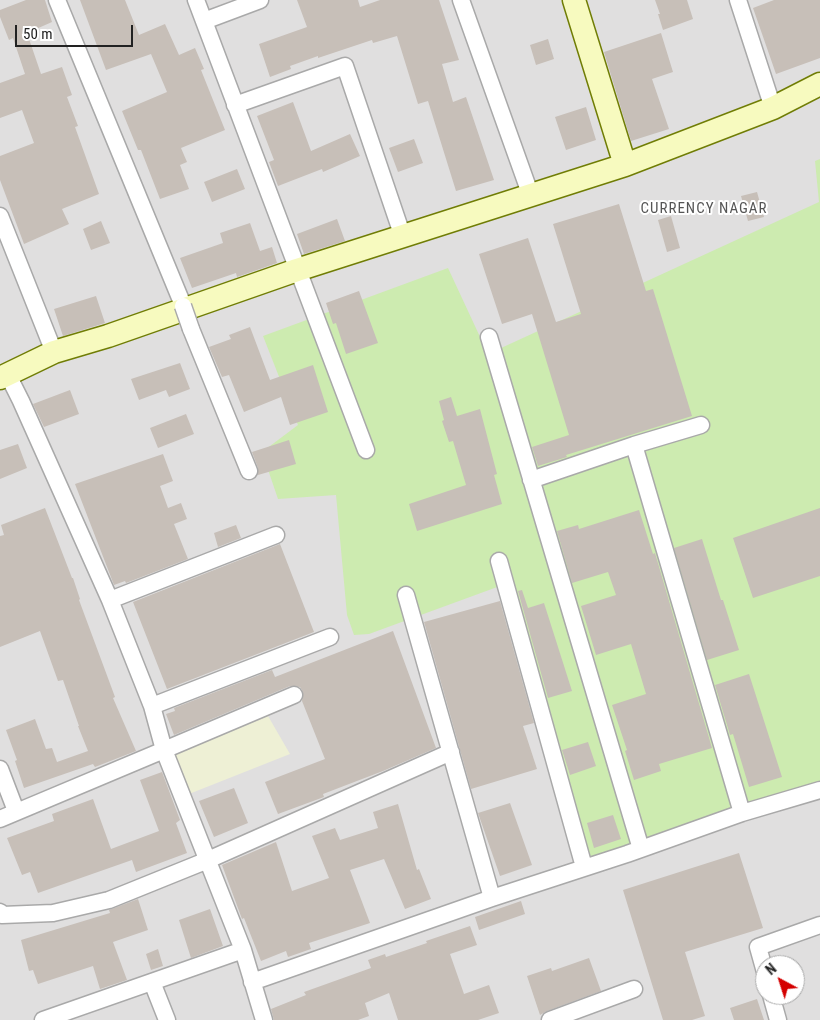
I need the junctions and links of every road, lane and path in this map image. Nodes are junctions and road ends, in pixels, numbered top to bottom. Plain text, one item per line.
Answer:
1 (57, 0) edge
2 (196, 0) edge
3 (260, 0) edge
4 (461, 0) edge
5 (574, 0) edge
6 (738, 0) edge
7 (204, 21) junction
8 (820, 84) edge
9 (235, 106) junction
10 (773, 108) junction
11 (624, 165) junction
12 (531, 196) junction
13 (0, 216) edge
14 (403, 237) junction
15 (298, 274) junction
16 (186, 315) junction
17 (488, 337) dead end
18 (54, 352) junction
19 (7, 379) edge
20 (701, 425) dead end
21 (634, 445) junction
22 (366, 450) dead end
23 (249, 471) dead end
24 (531, 480) junction
25 (276, 535) dead end
26 (499, 561) dead end
27 (406, 595) dead end
28 (110, 600) junction
29 (330, 637) dead end
30 (294, 695) dead end
31 (152, 706) junction
32 (164, 750) junction
33 (451, 752) junction
34 (0, 769) edge
35 (820, 790) edge
36 (16, 810) junction
37 (742, 813) junction
38 (0, 819) edge
39 (642, 849) junction
40 (208, 860) junction
41 (584, 867) junction
42 (492, 898) junction
43 (0, 912) edge
44 (820, 925) edge
45 (243, 950) junction
46 (760, 955) edge
47 (152, 982) junction
48 (252, 982) junction
49 (634, 989) dead end
50 (774, 1005) edge
51 (43, 1020) edge
52 (167, 1020) edge
53 (264, 1020) edge
54 (550, 1020) edge
55 (778, 1020) edge

1 - 16 street
2 - 7 street
3 - 7 street
4 - 12 street
5 - 11 street
6 - 10 street
7 - 9 street
8 - 10 street
9 - 14 street
9 - 15 street
10 - 11 street
11 - 12 street
12 - 14 street
13 - 18 street
14 - 15 street
15 - 16 street
15 - 22 street
16 - 18 street
16 - 23 street
17 - 24 street
18 - 19 street
19 - 28 street
20 - 21 street
21 - 24 street
21 - 37 street
24 - 39 street
25 - 28 street
26 - 41 street
27 - 33 street
28 - 31 street
29 - 31 street
30 - 32 street
31 - 32 street
32 - 36 street
32 - 40 street
33 - 40 street
33 - 42 street
34 - 36 street
35 - 37 street
36 - 38 street
37 - 39 street
39 - 41 street
40 - 43 street
40 - 45 street
41 - 42 street
42 - 48 street
44 - 46 street
45 - 47 street
45 - 48 street
47 - 51 street
47 - 52 street
48 - 53 street
49 - 54 street
50 - 55 street

